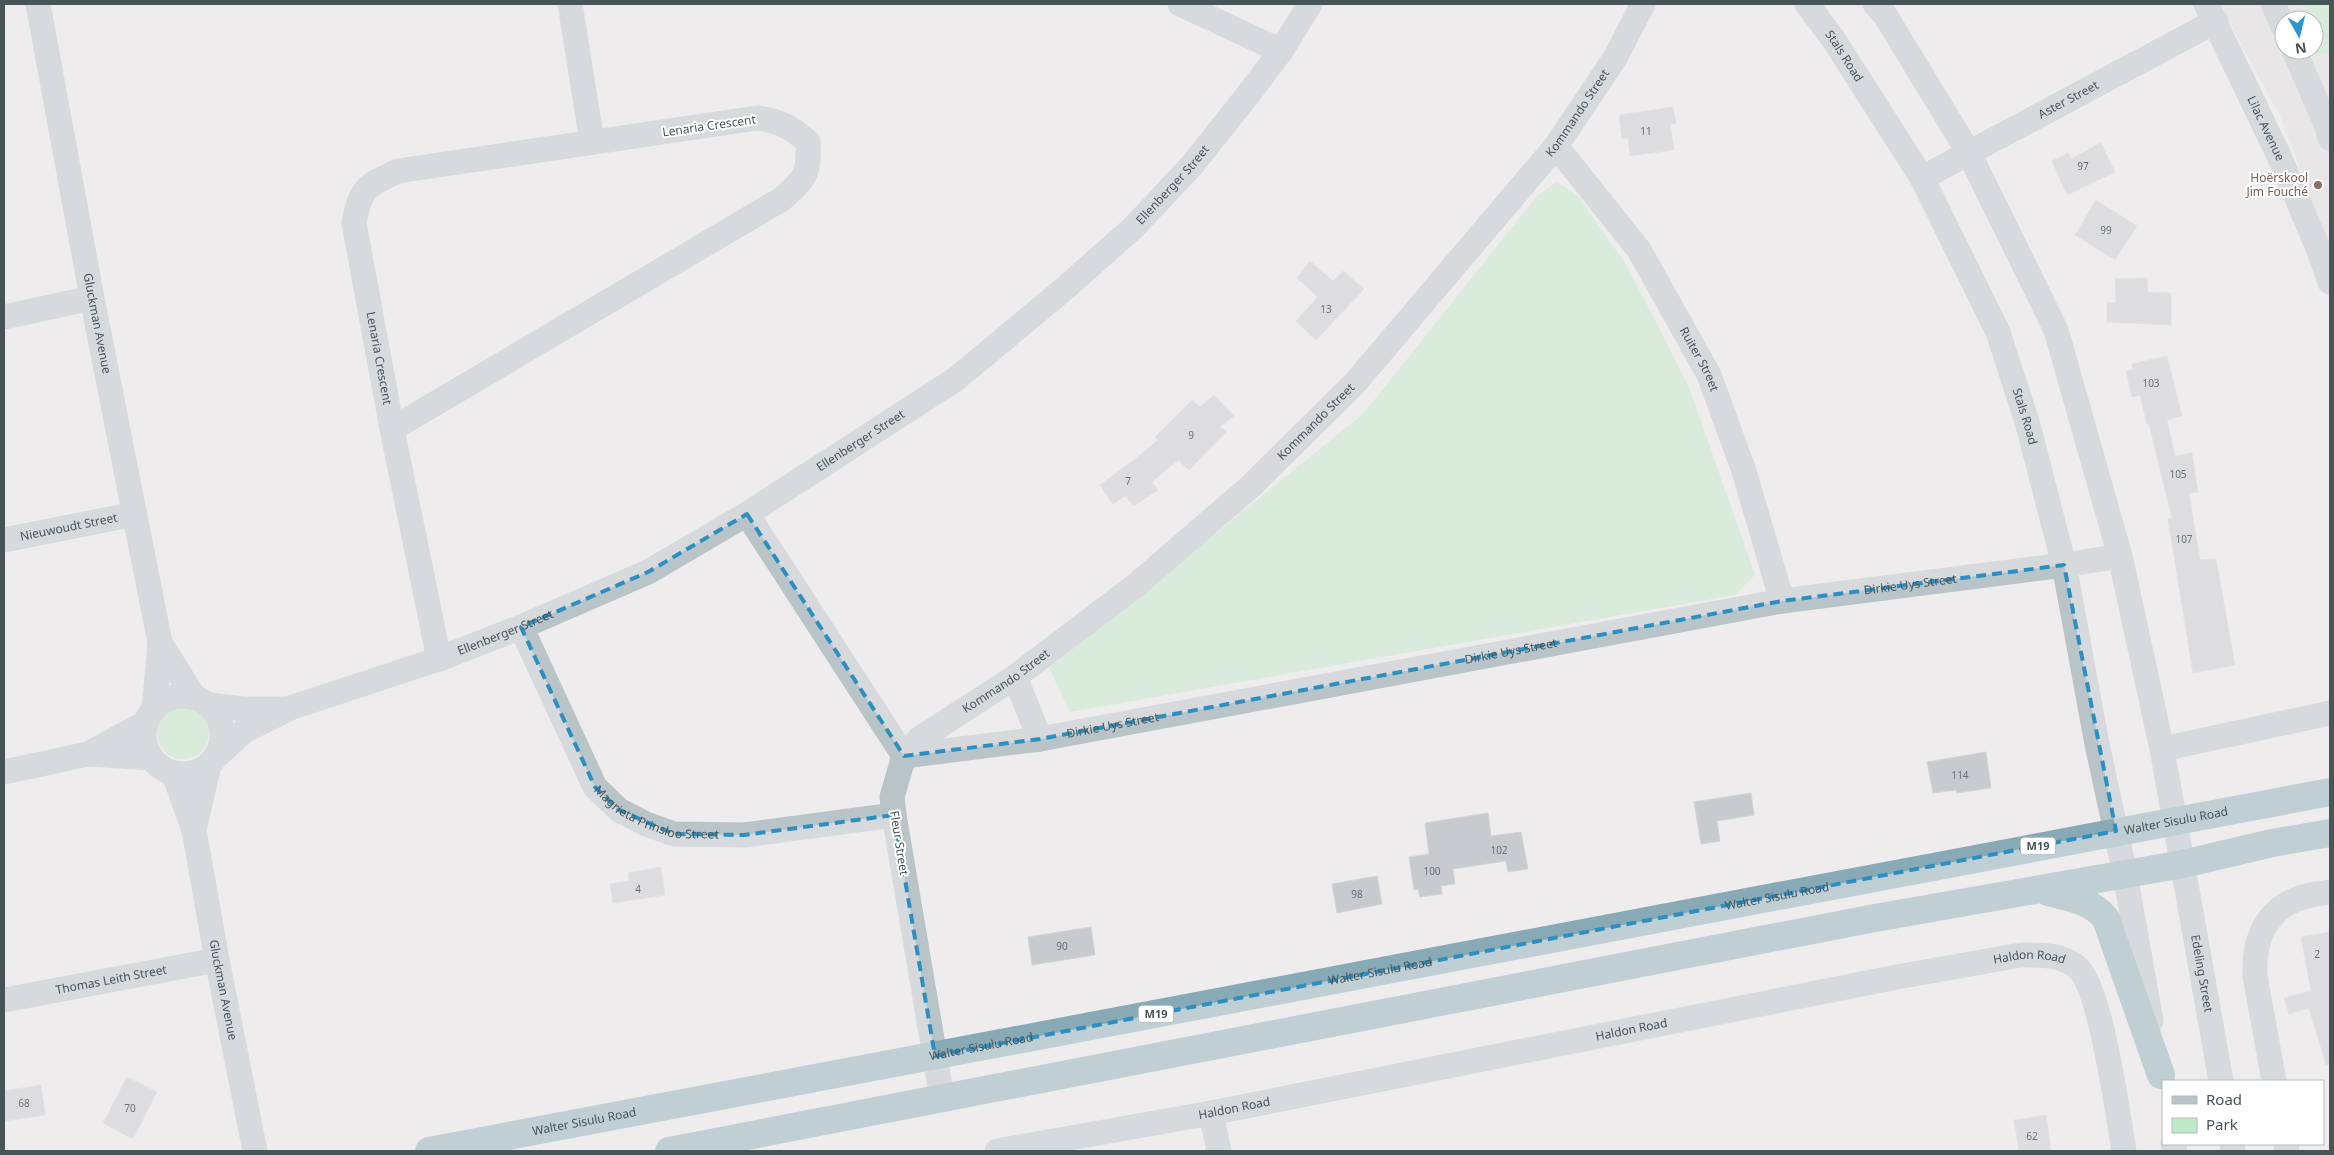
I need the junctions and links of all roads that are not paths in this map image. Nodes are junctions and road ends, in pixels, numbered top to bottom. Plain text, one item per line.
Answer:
1 (38, 4) edge
2 (570, 4) edge
3 (1180, 4) edge
4 (1310, 4) edge
5 (1642, 4) edge
6 (1807, 4) edge
7 (1875, 4) edge
8 (2211, 12) edge
9 (1281, 51) junction
10 (2298, 60) edge
11 (2329, 128) edge
12 (592, 142) junction
13 (1556, 146) junction
14 (1969, 153) junction
15 (1922, 178) junction
16 (2330, 282) edge
17 (92, 298) junction
18 (4, 316) edge
19 (392, 429) junction
20 (134, 514) junction
21 (747, 514) junction
22 (4, 540) edge
23 (2120, 556) junction
24 (2064, 565) junction
25 (1782, 601) junction
26 (521, 627) junction
27 (160, 643) junction
28 (439, 659) junction
29 (1015, 677) junction
30 (201, 701) junction
31 (290, 708) junction
32 (2330, 713) edge
33 (150, 716) junction
34 (1040, 739) junction
35 (2162, 749) junction
36 (88, 754) junction
37 (904, 756) junction
38 (151, 758) junction
39 (213, 760) junction
40 (4, 772) edge
41 (174, 774) junction
42 (2330, 792) edge
43 (894, 815) junction
44 (2175, 822) junction
45 (194, 830) junction
46 (2116, 832) junction
47 (2330, 833) edge
48 (2183, 864) junction
49 (2125, 874) junction
50 (2040, 890) junction
51 (2330, 892) edge
52 (1768, 898) junction
53 (1777, 937) junction
54 (1557, 938) junction
55 (217, 960) junction
56 (1565, 978) junction
57 (1252, 996) junction
58 (4, 1000) edge
59 (1259, 1037) junction
60 (935, 1056) junction
61 (2162, 1080) edge
62 (2221, 1080) edge
63 (2274, 1080) edge
64 (737, 1093) junction
65 (942, 1098) junction
66 (1211, 1113) junction
67 (744, 1137) junction
68 (468, 1148) edge
69 (255, 1151) edge
70 (429, 1151) edge
71 (669, 1151) edge
72 (997, 1151) edge
73 (1219, 1151) edge
74 (2124, 1151) edge

1 - 17 street, Gluckman Avenue
2 - 12 street
3 - 9 street
4 - 9 street, Ellenberger Street
5 - 13 street, Kommando Street
6 - 15 street, Stals Road
7 - 14 street
8 - 14 street, Aster Street
8 - 16 street, Lilac Avenue
9 - 21 street, Ellenberger Street
10 - 11 street
12 - 19 street, Lenaria Crescent
12 - 19 street, Lenaria Crescent
13 - 25 street, Ruiter Street
13 - 29 street, Kommando Street
14 - 15 street, Aster Street
14 - 23 street
15 - 24 street, Stals Road
17 - 18 street
17 - 20 street, Gluckman Avenue
19 - 28 street, Lenaria Crescent
20 - 22 street, Nieuwoudt Street
20 - 27 street, Gluckman Avenue
21 - 26 street, Ellenberger Street
21 - 37 street
23 - 24 street, Dirkie Uys Street
23 - 35 street
24 - 25 street, Dirkie Uys Street
24 - 46 street, Stals Road
25 - 34 street, Dirkie Uys Street
26 - 28 street, Ellenberger Street
26 - 43 street, Magrieta Prinsloo Street
27 - 30 street, Gluckman Avenue
27 - 33 street, Gluckman Avenue
28 - 31 street, Ellenberger Street
29 - 34 street
29 - 37 street, Kommando Street
30 - 31 street, Ellenberger Street
30 - 33 street
30 - 39 street
31 - 39 street, Ellenberger Street
32 - 35 street
33 - 36 street
33 - 38 street
34 - 37 street, Dirkie Uys Street
35 - 44 street
36 - 38 street
36 - 40 street
37 - 43 street, Fleur Street
38 - 41 street
39 - 41 street
39 - 45 street, Gluckman Avenue
41 - 45 street, Gluckman Avenue
42 - 44 highway, Walter Sisulu Road / M19
43 - 60 street, Fleur Street
44 - 46 highway, Walter Sisulu Road / M19
44 - 48 street
45 - 55 street, Gluckman Avenue
46 - 49 street, Stals Road
46 - 52 highway, Walter Sisulu Road / M19
47 - 48 highway
48 - 49 highway
48 - 62 street, Edeling Street
49 - 50 highway
49 - 61 street
50 - 53 highway
50 - 61 highway
51 - 63 street
52 - 53 highway
52 - 54 highway, Walter Sisulu Road / M19
53 - 56 highway
54 - 56 highway
54 - 57 highway, Walter Sisulu Road / M19
55 - 58 street, Thomas Leith Street
55 - 69 street, Gluckman Avenue
56 - 59 highway
57 - 59 highway
57 - 60 highway, Walter Sisulu Road / M19
59 - 65 highway
60 - 64 highway, Walter Sisulu Road / M19
60 - 65 street, Fleur Street
64 - 67 highway
64 - 68 highway, Walter Sisulu Road / M19
65 - 67 highway
66 - 72 street, Haldon Road
66 - 73 street
66 - 74 street, Haldon Road
67 - 71 highway
68 - 70 highway, Walter Sisulu Road / M19

